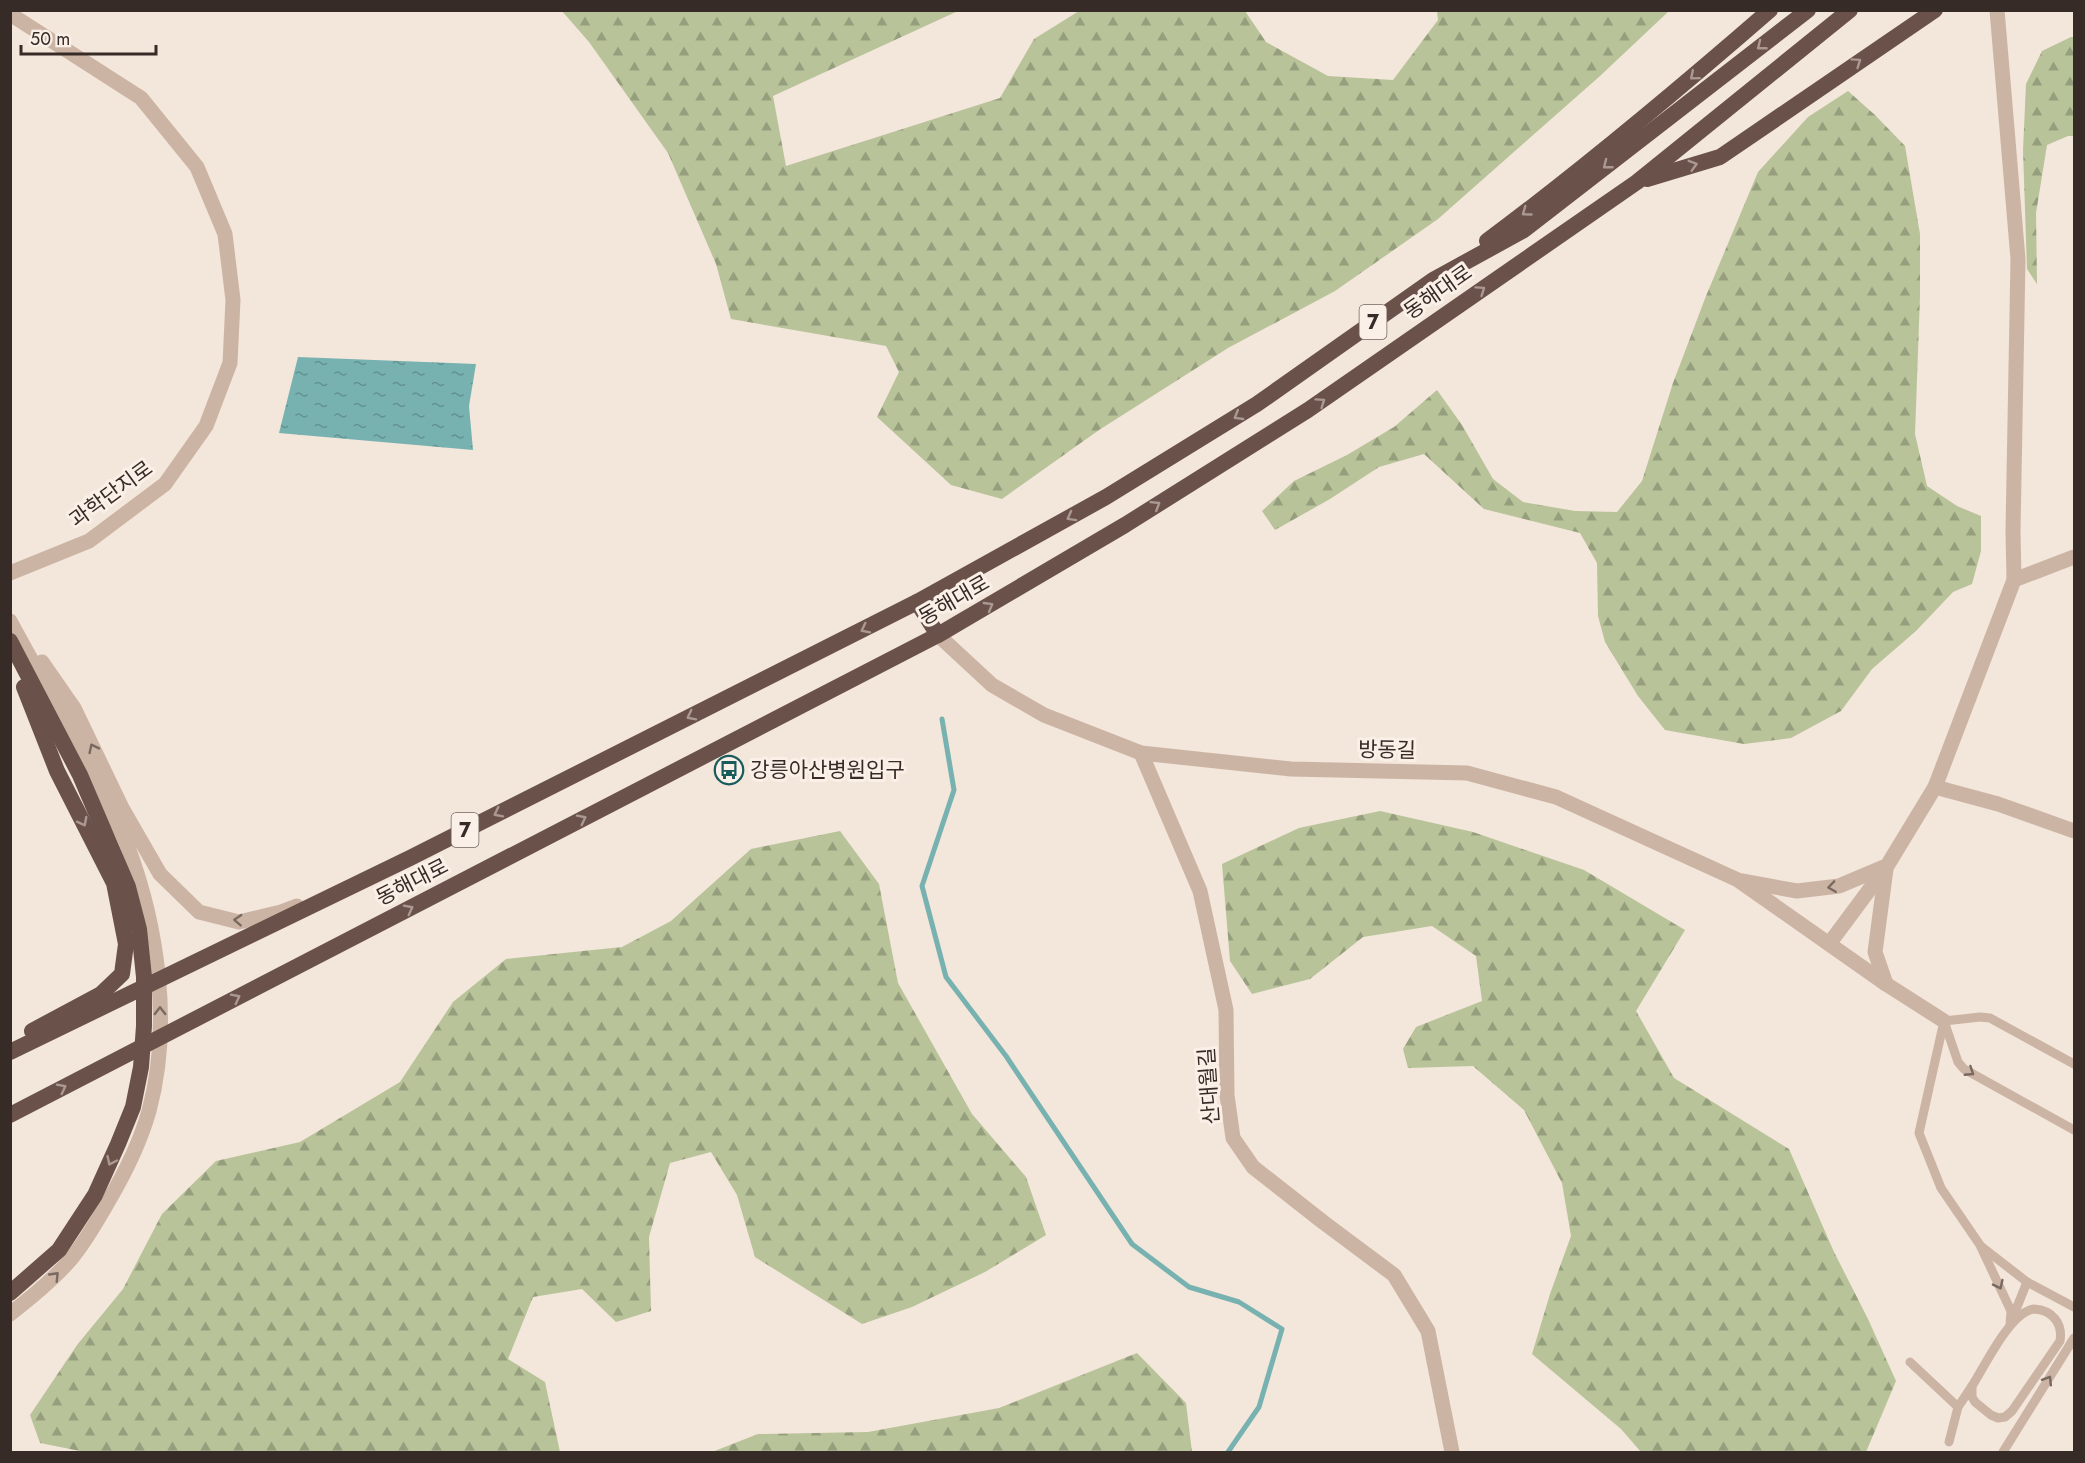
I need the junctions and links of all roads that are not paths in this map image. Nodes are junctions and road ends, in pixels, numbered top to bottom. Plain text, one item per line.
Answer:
1 (1770, 10) edge
2 (1808, 10) edge
3 (1850, 10) edge
4 (1935, 10) edge
5 (1998, 10) edge
6 (2011, 10) edge
7 (10, 14) edge
8 (2000, 27) junction
9 (1637, 182) junction
10 (1433, 280) junction
11 (2074, 557) edge
12 (10, 573) edge
13 (2014, 580) junction
14 (917, 602) junction
15 (10, 616) edge
16 (10, 621) edge
17 (938, 635) junction
18 (10, 641) edge
19 (10, 653) edge
20 (1141, 753) junction
21 (1935, 788) junction
22 (2074, 831) edge
23 (410, 858) junction
24 (1887, 866) junction
25 (1738, 880) junction
26 (145, 927) junction
27 (1829, 944) junction
28 (1886, 984) junction
29 (1944, 1021) junction
30 (10, 1043) edge
31 (10, 1052) edge
32 (2074, 1064) edge
33 (141, 1109) junction
34 (10, 1115) edge
35 (2074, 1130) edge
36 (1980, 1245) junction
37 (2027, 1282) junction
38 (10, 1293) edge
39 (2074, 1306) edge
40 (10, 1314) edge
41 (2010, 1325) junction
42 (2074, 1338) edge
43 (1910, 1362) dead end
44 (1972, 1386) junction
45 (1958, 1407) junction
46 (2012, 1411) junction
47 (1998, 1418) junction
48 (2021, 1423) junction
49 (1949, 1442) dead end
50 (1452, 1452) edge
51 (2003, 1452) edge

1 -> 10 highway
2 -> 10 highway, 동해대로 / 7
3 - 9 highway, 동해대로
9 -> 4 highway
5 - 8 street
6 - 8 street
7 - 12 street, 과학단지로
8 - 13 street
17 -> 9 highway, 동해대로
10 -> 14 highway, 동해대로 / 7
11 - 13 street
13 - 21 street
14 - 17 highway
14 -> 23 highway, 동해대로 / 7
23 -> 15 street
16 - 26 street
17 - 20 street, 방동길
34 -> 17 highway, 동해대로
18 - 26 highway
19 -> 30 highway
20 - 25 street, 방동길
20 - 50 street, 산대월길
21 - 22 street
21 - 24 street
23 - 31 highway, 동해대로 / 7
24 -> 25 street
24 - 27 street
24 - 28 street
25 - 27 street, 방동길
26 - 33 highway
27 - 28 street, 방동길
28 - 29 street, 방동길
29 - 32 lane
29 -> 35 lane
29 - 36 lane
33 -> 38 highway
40 -> 33 street
36 - 37 lane
36 -> 41 lane
37 - 39 lane
37 - 41 lane
41 - 44 lane
41 - 46 lane
48 -> 42 lane
43 - 45 lane
44 - 45 lane
44 - 47 lane
45 - 49 lane
46 - 47 lane
46 - 48 lane
47 - 48 lane
48 - 51 lane

